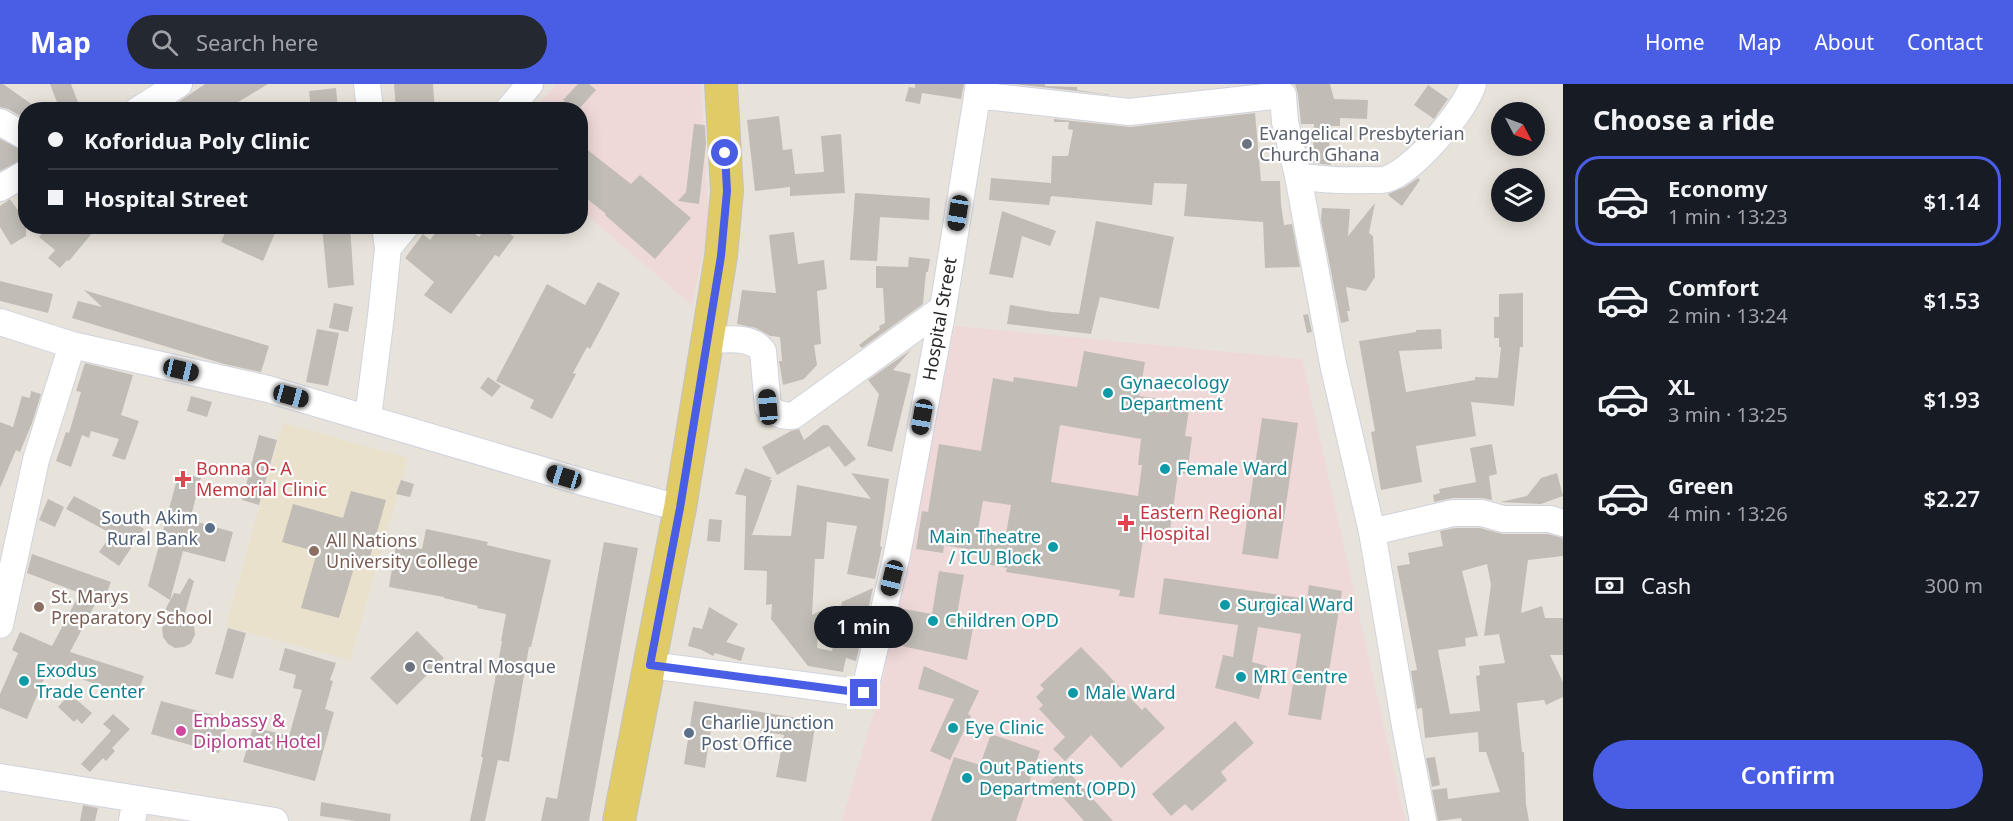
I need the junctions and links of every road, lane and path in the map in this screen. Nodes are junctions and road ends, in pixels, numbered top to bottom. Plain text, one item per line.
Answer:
1 (179, 84) edge
2 (367, 84) edge
3 (530, 84) edge
4 (721, 84) edge
5 (1473, 84) edge
6 (978, 89) edge
7 (151, 102) edge
8 (369, 102) edge
9 (515, 102) edge
10 (0, 122) edge
11 (18, 132) edge
12 (1298, 176) junction
13 (18, 178) edge
14 (0, 188) edge
15 (387, 237) edge
16 (943, 308) junction
17 (0, 322) edge
18 (707, 340) junction
19 (72, 345) junction
20 (368, 417) junction
21 (680, 508) junction
22 (1563, 523) edge
23 (1372, 532) junction
24 (0, 625) edge
25 (650, 665) junction
26 (0, 777) edge
27 (134, 810) edge
28 (275, 821) edge
29 (619, 821) edge
30 (1423, 821) edge

1 - 7 street
2 - 8 street
3 - 9 street
4 - 18 main road
5 - 12 street
6 - 12 street
6 - 16 street, Hospital Street
10 - 11 street
12 - 23 street
13 - 14 street
15 - 20 street
16 - 18 street
16 - 25 street, Hospital Street
17 - 19 street
18 - 21 main road
19 - 20 street
19 - 24 street
20 - 21 street
21 - 25 main road
22 - 23 street
23 - 30 street
25 - 29 main road
26 - 27 street
27 - 28 street

